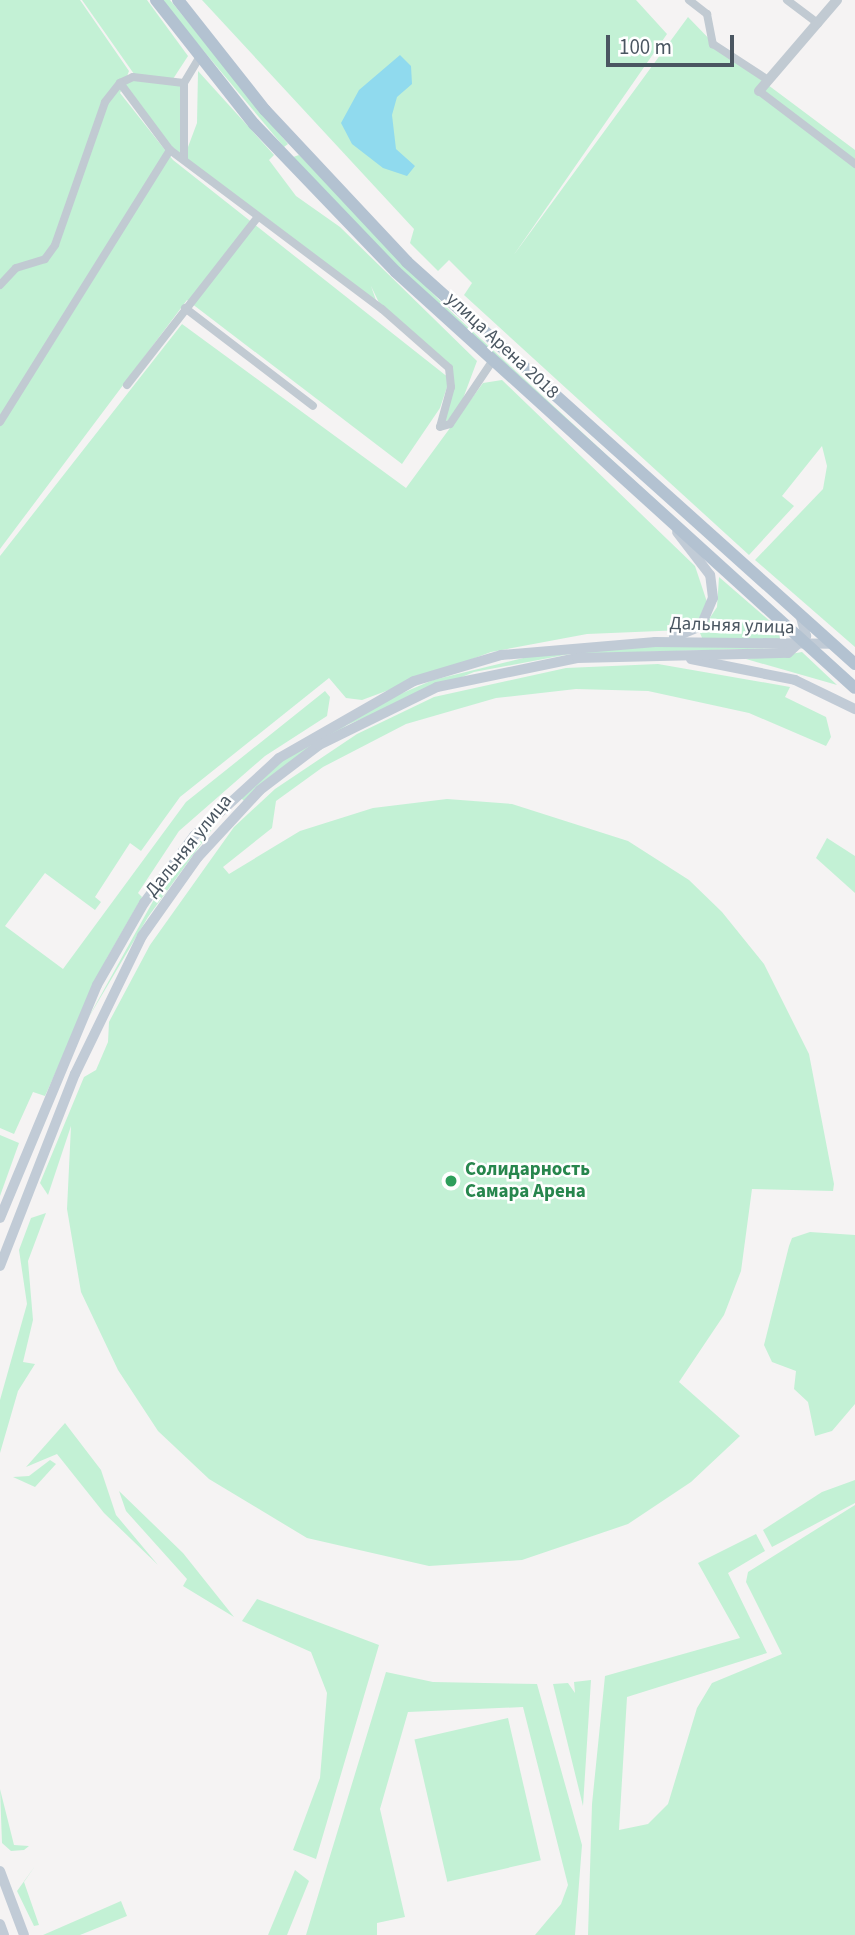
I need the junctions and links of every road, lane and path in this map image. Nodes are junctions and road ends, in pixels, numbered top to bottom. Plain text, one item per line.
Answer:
1 (156, 0) edge
2 (178, 0) edge
3 (689, 0) edge
4 (787, 0) edge
5 (837, 0) edge
6 (818, 23) junction
7 (199, 58) junction
8 (768, 80) junction
9 (120, 83) junction
10 (184, 83) junction
11 (759, 91) joint
12 (170, 150) junction
13 (184, 158) junction
14 (855, 164) edge
15 (258, 217) junction
16 (0, 285) edge
17 (184, 308) junction
18 (491, 363) junction
19 (127, 385) dead end
20 (313, 406) dead end
21 (0, 422) edge
22 (677, 532) junction
23 (801, 617) junction
24 (802, 643) junction
25 (574, 644) junction
26 (832, 644) junction
27 (625, 655) junction
28 (855, 664) edge
29 (855, 688) edge
30 (855, 709) edge
31 (231, 800) junction
32 (240, 809) junction
33 (72, 1041) junction
34 (87, 1048) junction
35 (10, 1192) junction
36 (24, 1198) junction
37 (0, 1218) edge
38 (0, 1266) edge
39 (0, 1871) edge
40 (0, 1924) edge
41 (4, 1935) edge
42 (24, 1935) edge

1 - 7 main road, улица Арена 2018
2 - 23 main road, улица Арена 2018
3 - 8 street
4 - 6 street
5 - 6 street
6 - 8 street
7 - 10 street
7 - 18 main road, улица Арена 2018
8 - 11 street
9 - 10 street
9 - 12 street
9 - 16 street
10 - 13 street
11 - 14 street
12 - 13 street
12 - 21 street
13 - 15 street
15 - 17 street
15 - 18 street
17 - 19 street
17 - 20 street
18 - 22 main road, улица Арена 2018
22 - 24 main road, улица Арена 2018
22 - 25 main road
23 - 24 main road
23 - 26 main road, улица Арена 2018
24 - 25 main road, Дальняя улица
24 - 26 main road
24 - 27 main road, Дальняя улица
24 - 29 main road, улица Арена 2018
25 - 31 main road, Дальняя улица
26 - 28 main road, улица Арена 2018
27 - 30 main road
27 - 32 main road, Дальняя улица
31 - 32 main road
31 - 33 main road, Дальняя улица
32 - 34 main road, Дальняя улица
33 - 34 main road
33 - 35 main road, Дальняя улица
34 - 36 main road, Дальняя улица
35 - 36 main road
35 - 37 main road, Дальняя улица
36 - 38 main road, Дальняя улица
39 - 42 main road
40 - 41 main road

